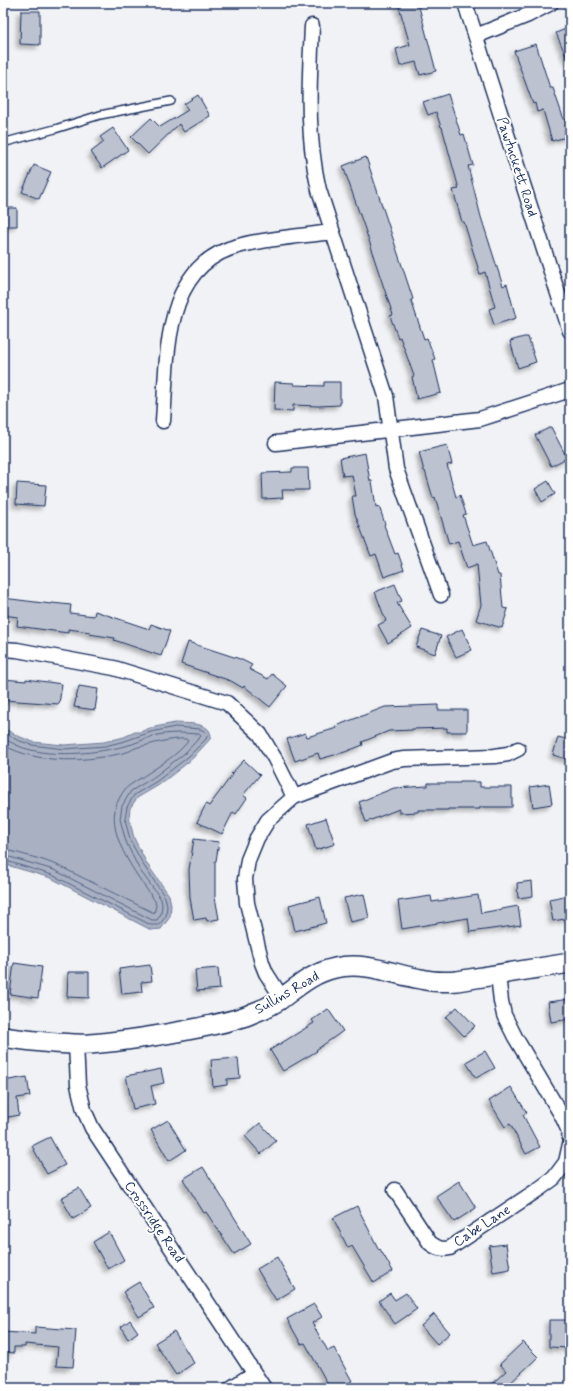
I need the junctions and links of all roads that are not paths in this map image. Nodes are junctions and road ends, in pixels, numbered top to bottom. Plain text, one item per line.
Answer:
1 (465, 3) edge
2 (551, 3) edge
3 (312, 26) dead end
4 (476, 36) junction
5 (171, 101) dead end
6 (3, 145) edge
7 (332, 232) junction
8 (570, 331) edge
9 (570, 390) edge
10 (163, 421) dead end
11 (390, 430) junction
12 (276, 443) dead end
13 (441, 595) dead end
14 (3, 649) edge
15 (518, 749) dead end
16 (294, 798) junction
17 (570, 963) edge
18 (498, 975) junction
19 (282, 998) junction
20 (3, 1037) edge
21 (76, 1044) junction
22 (570, 1138) edge
23 (570, 1144) edge
24 (394, 1190) dead end
25 (254, 1373) junction
26 (231, 1388) edge
27 (264, 1388) edge

1 - 4 street, Pawtuckett Road
2 - 4 street
3 - 7 street
4 - 8 street, Pawtuckett Road
5 - 6 lane
7 - 10 street
7 - 11 street
9 - 11 street
11 - 12 street
11 - 13 street
14 - 16 street
15 - 16 street
16 - 19 street
17 - 18 street, Sullins Road
18 - 19 street, Sullins Road
18 - 22 street
19 - 21 street, Sullins Road
20 - 21 street, Sullins Road
21 - 25 street, Crossridge Road
23 - 24 street, Cabe Lane
25 - 26 street
25 - 27 street, Crossridge Road

